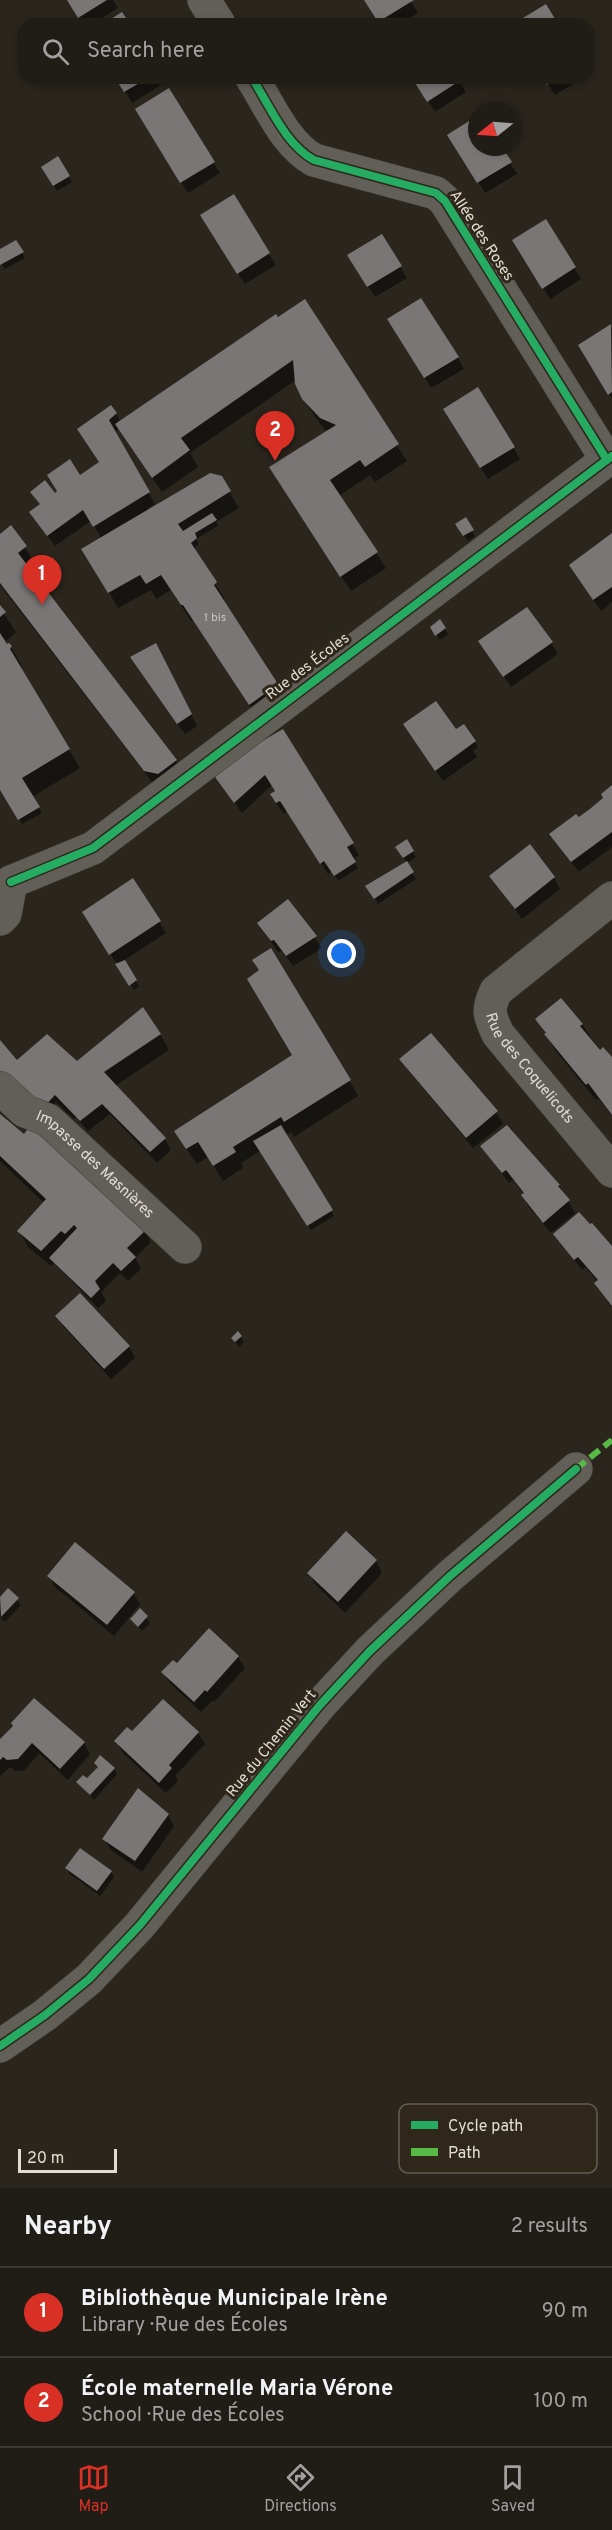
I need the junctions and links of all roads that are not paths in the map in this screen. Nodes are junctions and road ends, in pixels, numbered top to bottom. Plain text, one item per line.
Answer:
1 (204, 0) edge
2 (215, 18) edge
3 (256, 84) edge
4 (609, 458) edge
5 (5, 871) edge
6 (612, 898) edge
7 (0, 919) edge
8 (0, 1088) edge
9 (612, 1171) edge
10 (185, 1247) dead end
11 (576, 1469) dead end
12 (0, 2046) edge

1 - 2 street
3 - 4 street, Allée des Roses
4 - 5 street, Rue des Écoles
5 - 7 street
6 - 9 street, Rue des Coquelicots
8 - 10 street, Impasse des Masnières
11 - 12 street, Rue du Chemin Vert

